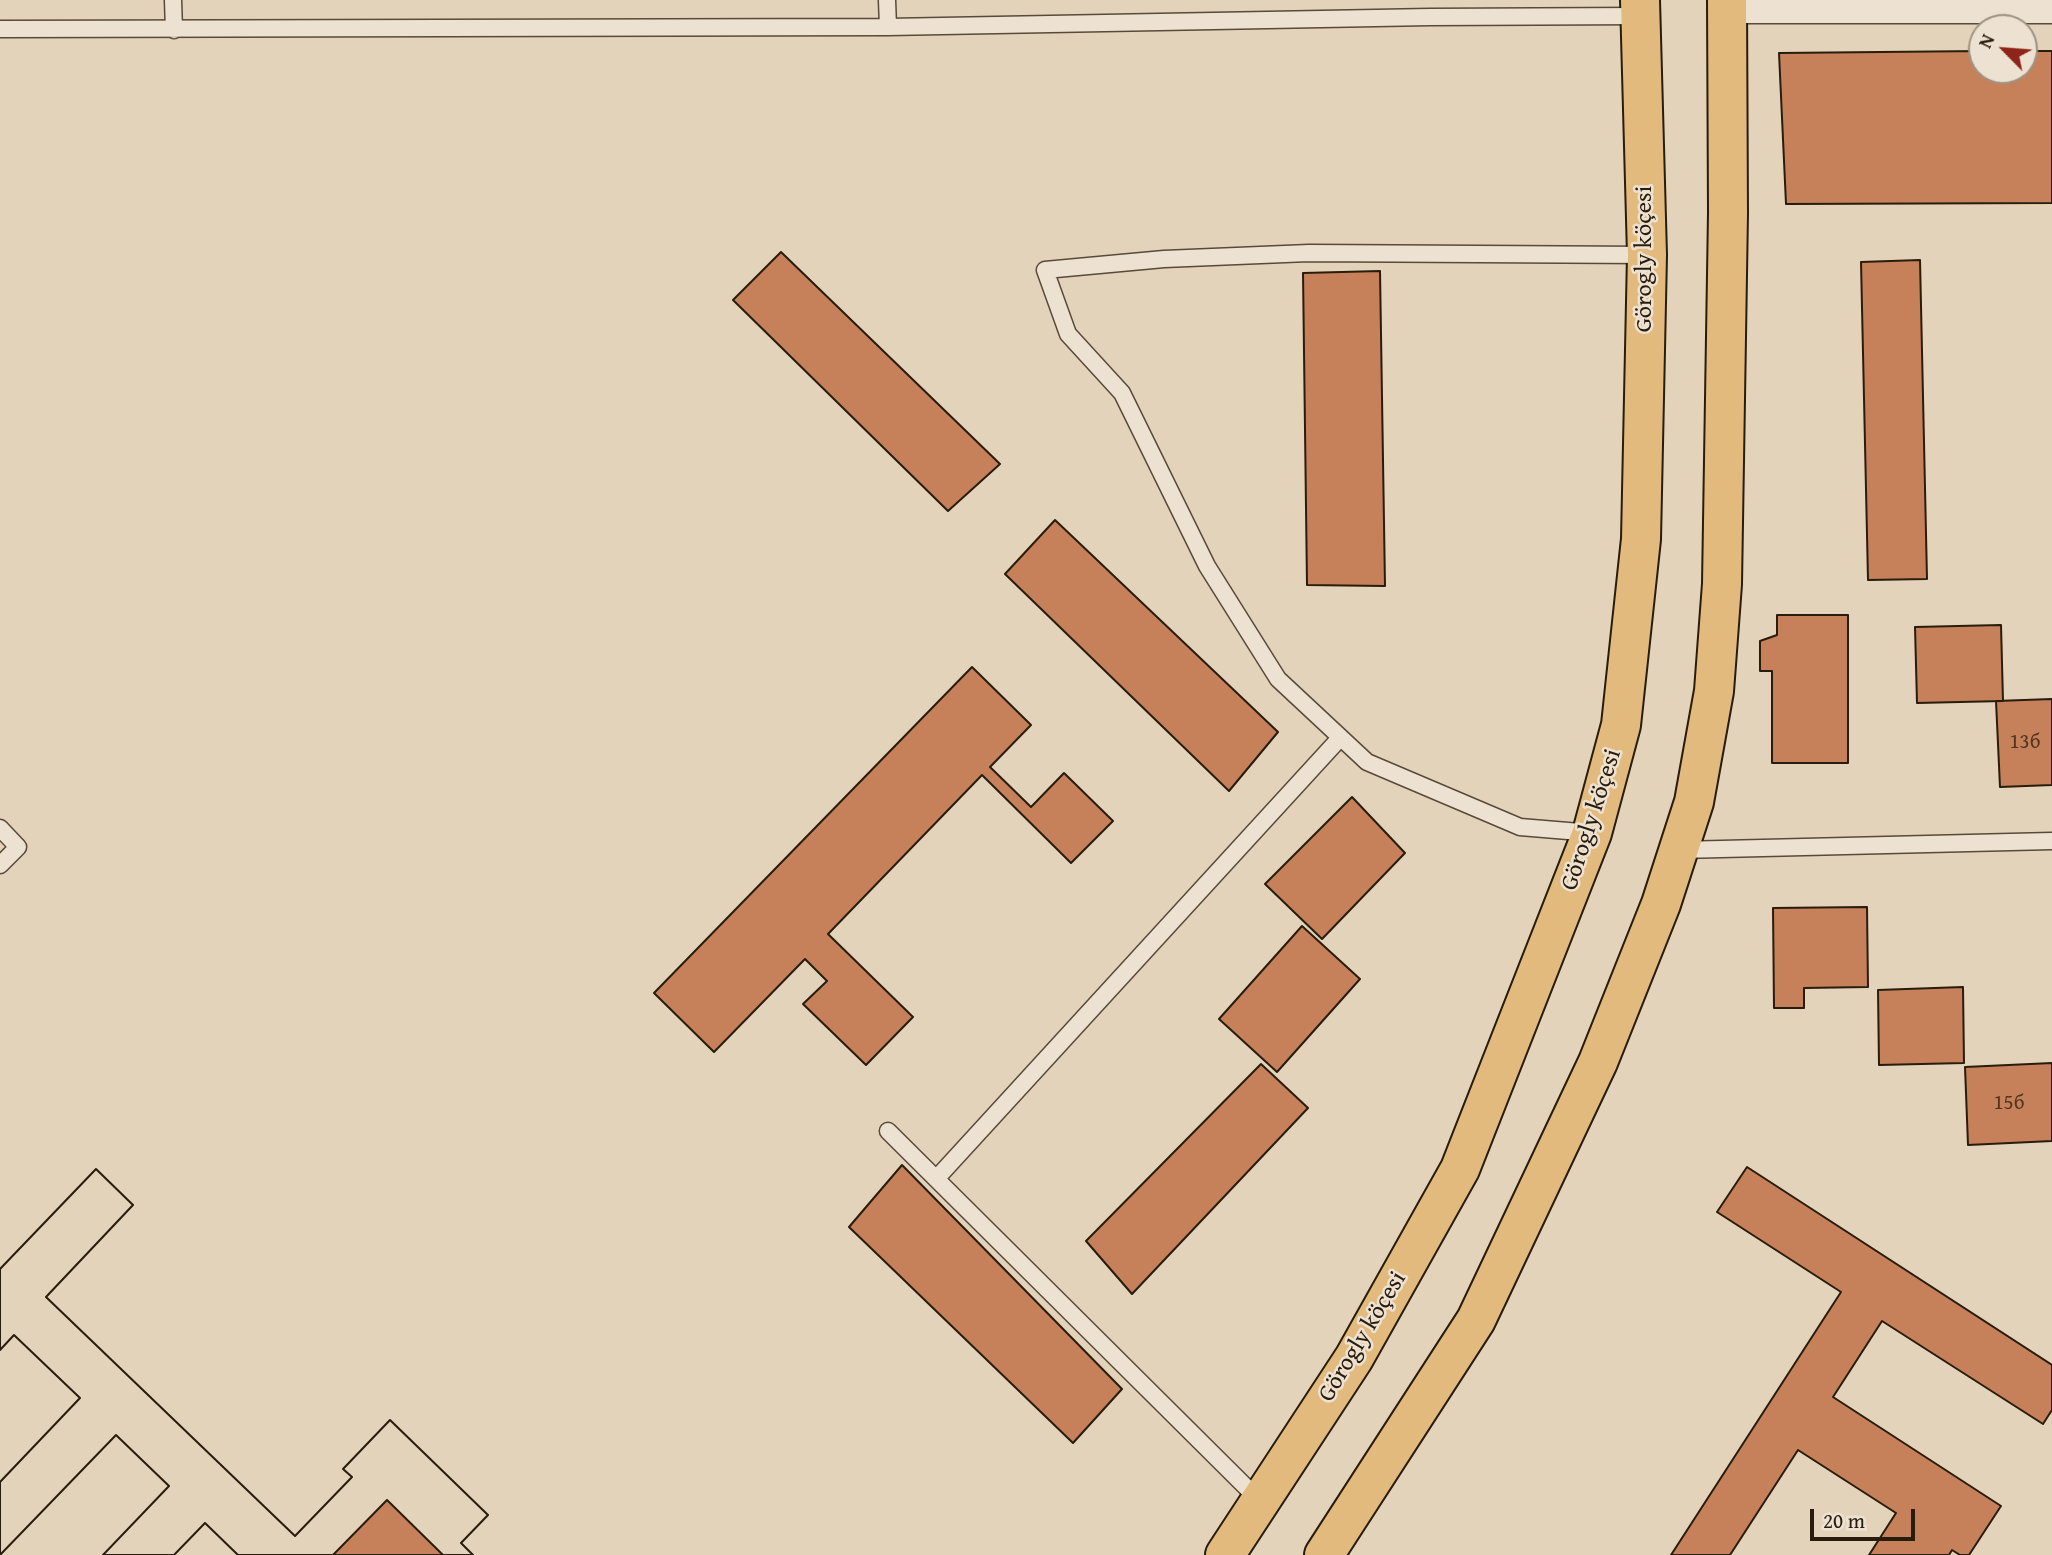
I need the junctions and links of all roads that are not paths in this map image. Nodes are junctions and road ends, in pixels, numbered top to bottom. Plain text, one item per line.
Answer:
1 (173, 0) edge
2 (887, 0) edge
3 (1727, 4) edge
4 (2052, 6) edge
5 (1641, 8) edge
6 (888, 27) junction
7 (0, 29) edge
8 (174, 30) junction
9 (1647, 255) junction
10 (1340, 738) junction
11 (0, 828) edge
12 (1592, 833) junction
13 (2052, 841) edge
14 (1680, 850) junction
15 (0, 865) edge
16 (888, 1132) dead end
17 (936, 1178) junction
18 (1260, 1501) junction
19 (1225, 1555) edge
20 (1324, 1555) edge

1 - 8 lane
2 - 6 lane
3 - 4 street
3 - 14 main road
5 - 6 lane
5 - 9 main road, Görogly köçesi
6 - 8 lane
7 - 8 lane
9 - 10 lane
9 - 12 main road, Görogly köçesi
10 - 12 lane
10 - 17 lane
11 - 15 lane
12 - 18 main road, Görogly köçesi
13 - 14 lane
14 - 20 main road
16 - 17 lane
17 - 18 lane
18 - 19 main road, Görogly köçesi

